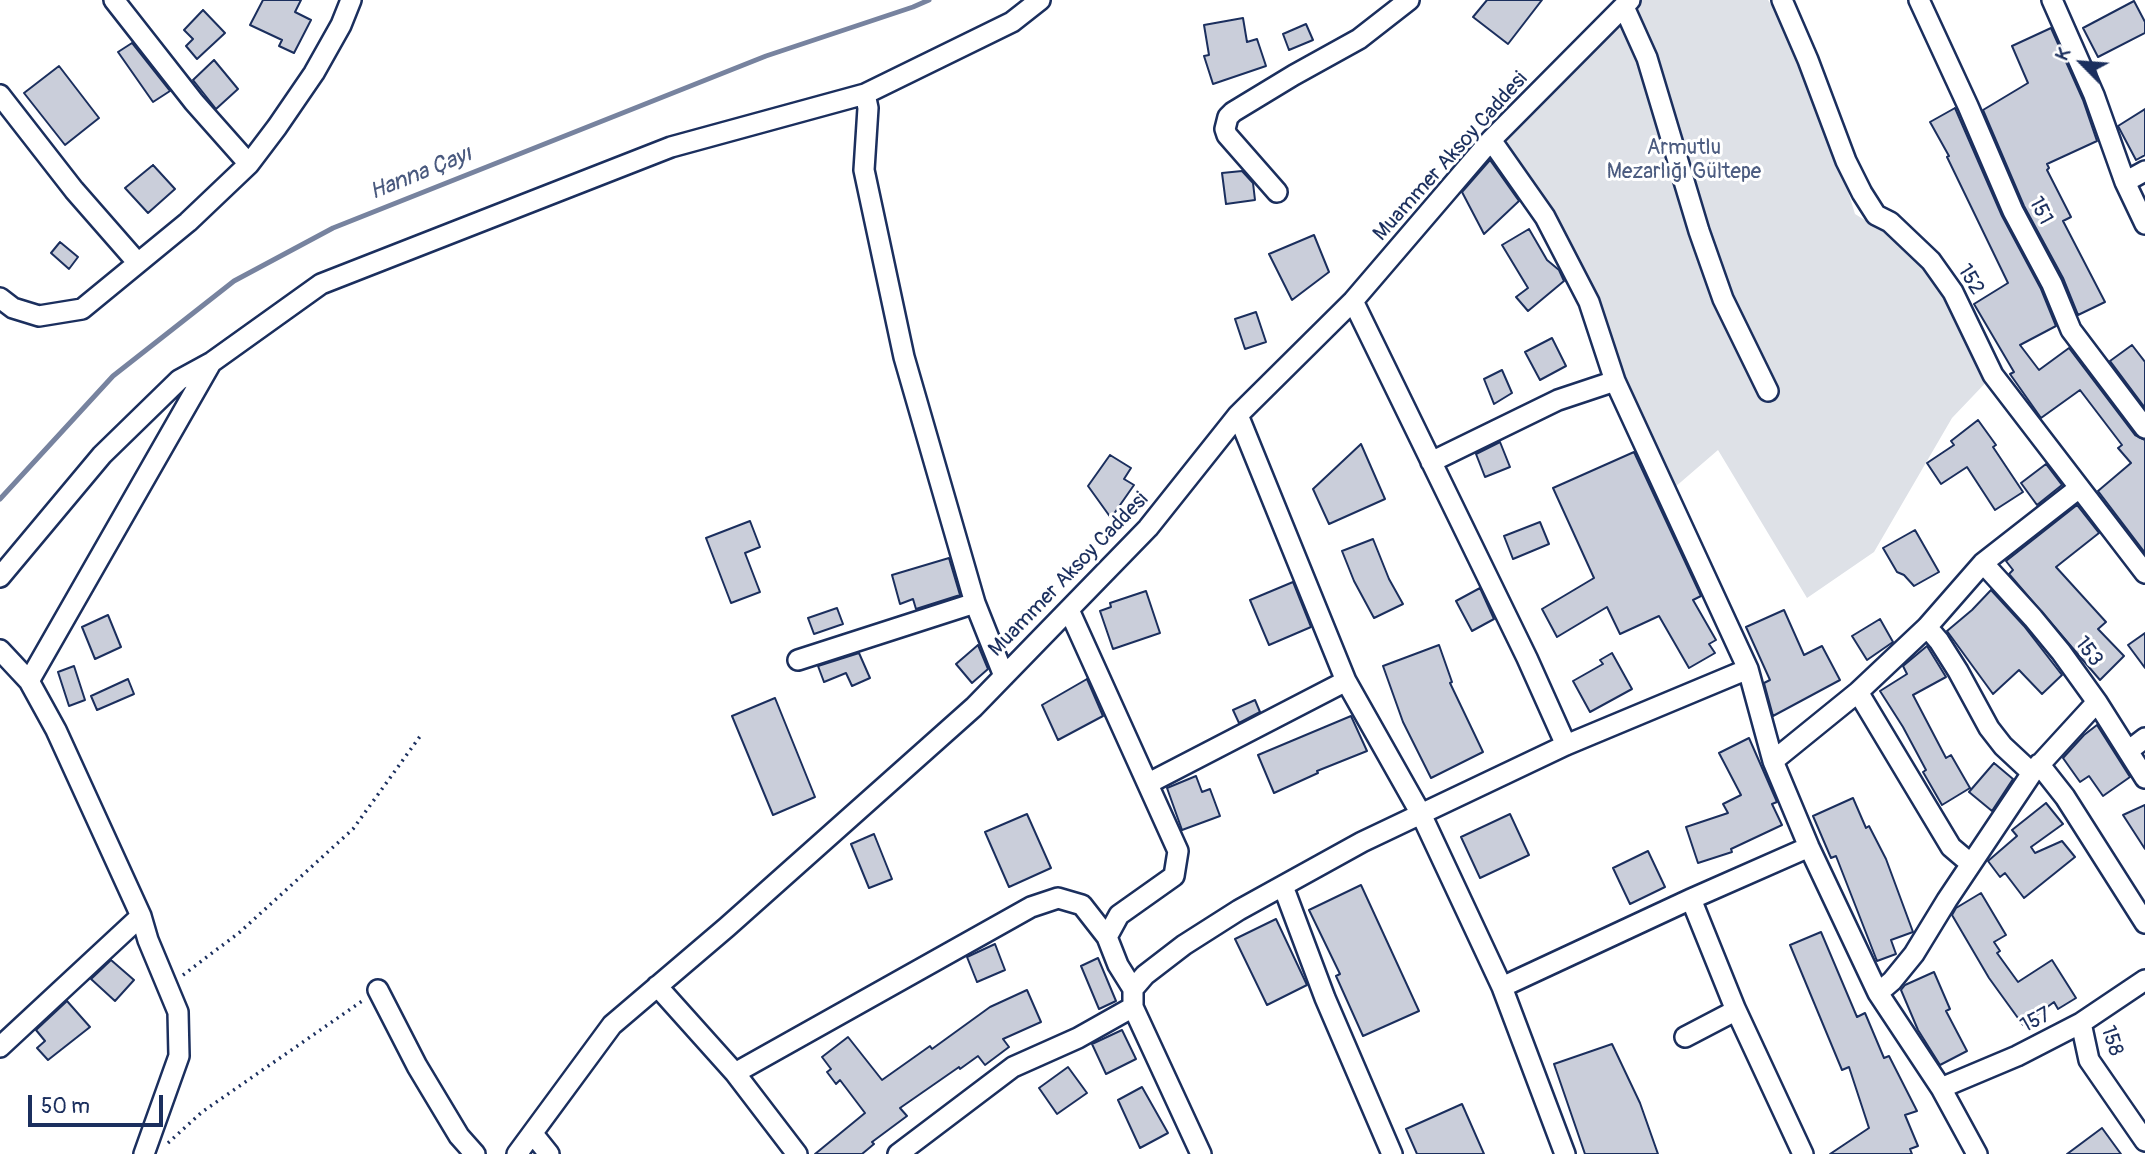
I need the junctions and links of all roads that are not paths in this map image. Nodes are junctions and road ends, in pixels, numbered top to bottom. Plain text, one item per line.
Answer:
1 (114, 0) edge
2 (351, 0) edge
3 (1040, 0) edge
4 (1409, 0) edge
5 (1782, 0) edge
6 (1919, 0) edge
7 (2052, 0) edge
8 (1627, 4) edge
9 (865, 94) junction
10 (0, 95) edge
11 (1491, 140) junction
12 (249, 164) junction
13 (2145, 171) edge
14 (2125, 182) junction
15 (1277, 192) dead end
16 (2145, 224) edge
17 (137, 262) junction
18 (0, 298) edge
19 (1353, 301) junction
20 (212, 362) junction
21 (1615, 381) junction
22 (1768, 391) dead end
23 (1238, 415) junction
24 (2145, 428) edge
25 (1431, 462) junction
26 (2079, 488) junction
27 (1983, 564) junction
28 (2145, 573) edge
29 (0, 577) edge
30 (975, 603) junction
31 (1069, 610) junction
32 (1927, 627) junction
33 (0, 650) edge
34 (798, 660) dead end
35 (1748, 669) junction
36 (1004, 676) junction
37 (29, 681) junction
38 (1346, 681) junction
39 (1858, 692) junction
40 (2097, 702) junction
41 (2145, 738) edge
42 (1566, 745) junction
43 (2128, 751) junction
44 (1773, 761) junction
45 (2036, 768) junction
46 (2145, 778) edge
47 (1149, 783) junction
48 (1421, 814) junction
49 (1809, 847) junction
50 (1971, 864) junction
51 (1283, 886) junction
52 (1691, 899) junction
53 (141, 916) junction
54 (2145, 923) edge
55 (1107, 937) junction
56 (2145, 980) edge
57 (657, 986) junction
58 (1502, 987) junction
59 (378, 990) road end
60 (1878, 993) junction
61 (1133, 998) junction
62 (1735, 1008) junction
63 (2081, 1023) junction
64 (1685, 1037) dead end
65 (0, 1047) edge
66 (735, 1073) junction
67 (1941, 1088) junction
68 (533, 1135) junction
69 (2145, 1141) edge
70 (1193, 1151) edge
71 (1563, 1153) edge
72 (144, 1154) edge
73 (475, 1154) edge
74 (517, 1154) edge
75 (549, 1154) edge
76 (797, 1154) edge
77 (898, 1154) edge
78 (1392, 1154) edge
79 (1802, 1154) edge
80 (1977, 1154) edge

1 - 12 street
2 - 12 street
3 - 9 street
4 - 15 street
5 - 26 street, 152
6 - 24 street, 151
7 - 14 street
8 - 11 street, Muammer Aksoy Caddesi
8 - 22 street
9 - 20 street
9 - 30 street
10 - 17 street
11 - 19 street, Muammer Aksoy Caddesi
11 - 21 street
12 - 17 street
13 - 14 street
14 - 16 street
17 - 18 street
19 - 23 street, Muammer Aksoy Caddesi
19 - 25 street
20 - 29 street
20 - 37 street
21 - 25 street
21 - 35 street
23 - 31 street, Muammer Aksoy Caddesi
23 - 38 street
25 - 42 street
26 - 27 street
26 - 28 street, 152
27 - 32 street
27 - 40 street, 153
30 - 34 street
30 - 36 street
31 - 36 street, Muammer Aksoy Caddesi
31 - 47 street
32 - 39 street
32 - 45 street
33 - 37 street
35 - 42 street
35 - 44 street
36 - 57 street, Muammer Aksoy Caddesi
37 - 53 street
38 - 47 street
38 - 48 street
39 - 44 street
39 - 50 street
40 - 43 street, 153
40 - 45 street
41 - 43 street
42 - 48 street
43 - 46 street, 153
44 - 49 street
45 - 50 street
45 - 54 street
47 - 55 street
48 - 51 street
48 - 58 street
49 - 52 street
49 - 60 street
50 - 60 street
51 - 61 street
51 - 78 street
52 - 58 street
52 - 62 street
53 - 65 street
53 - 72 street
55 - 61 street
55 - 66 street
56 - 63 street, 157
57 - 66 street
57 - 68 street, Muammer Aksoy Caddesi
58 - 71 street
59 - 73 street
60 - 67 street
61 - 70 street
61 - 77 street
62 - 64 street
62 - 79 street
63 - 67 street, 157
63 - 69 street, 158
66 - 76 street
67 - 80 street
68 - 74 street, Muammer Aksoy Caddesi
68 - 75 street

